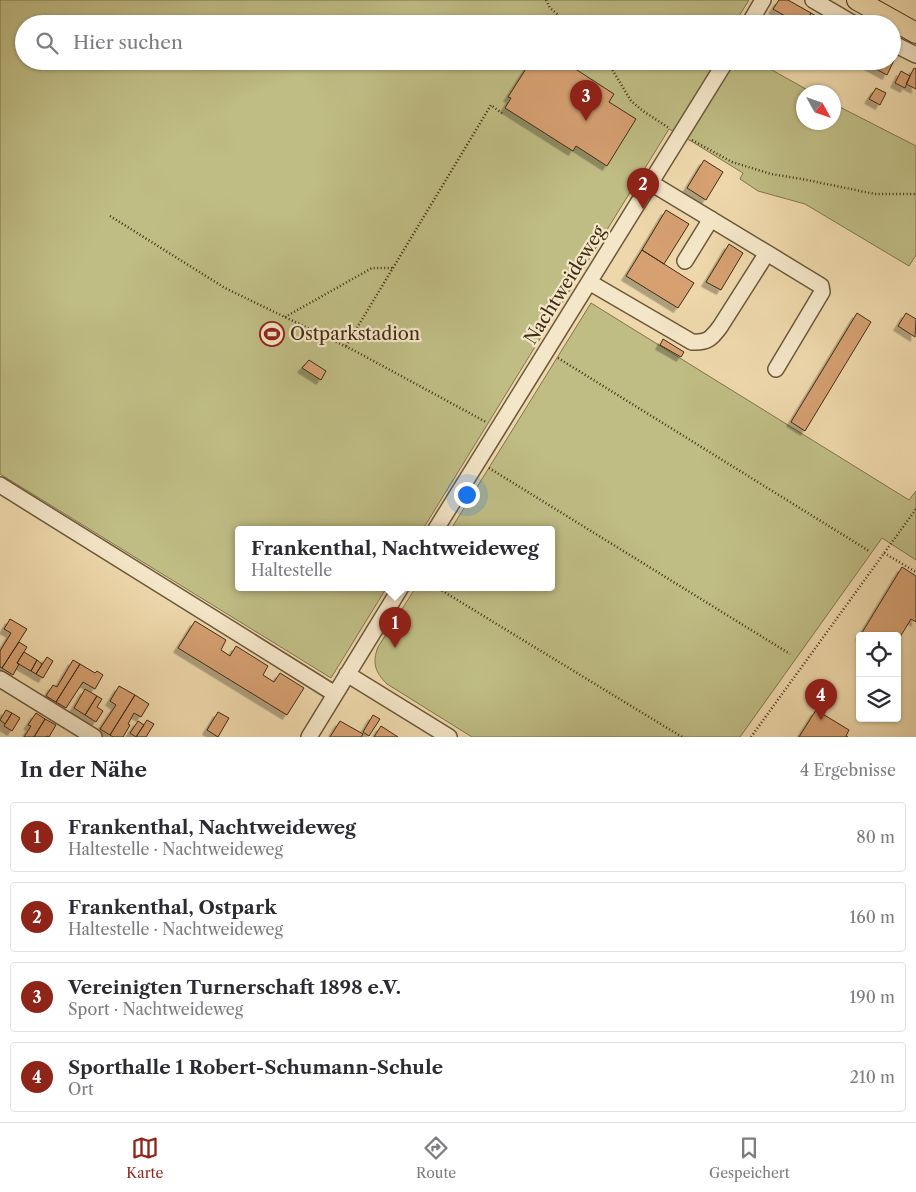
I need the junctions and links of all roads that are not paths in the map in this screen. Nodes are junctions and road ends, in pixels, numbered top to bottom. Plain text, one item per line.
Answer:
1 (763, 0) edge
2 (813, 0) edge
3 (857, 0) edge
4 (754, 15) edge
5 (839, 15) edge
6 (884, 15) edge
7 (901, 25) edge
8 (916, 33) edge
9 (901, 48) edge
10 (916, 55) edge
11 (720, 70) edge
12 (651, 183) junction
13 (711, 219) junction
14 (767, 252) junction
15 (685, 261) dead end
16 (589, 282) junction
17 (776, 369) dead end
18 (0, 486) edge
19 (438, 526) edge
20 (399, 591) edge
21 (347, 674) junction
22 (0, 679) edge
23 (335, 694) junction
24 (94, 737) edge
25 (309, 737) edge
26 (448, 737) edge

1 - 4 street
2 - 5 street
3 - 6 main road
7 - 8 main road
9 - 10 street
11 - 12 street, Nachtweideweg
12 - 13 street
12 - 16 street, Nachtweideweg
13 - 14 street
13 - 15 street
14 - 16 street
14 - 17 street
16 - 19 street, Nachtweideweg
18 - 23 street
20 - 21 street
21 - 23 street
21 - 26 street
22 - 24 street
23 - 25 street

